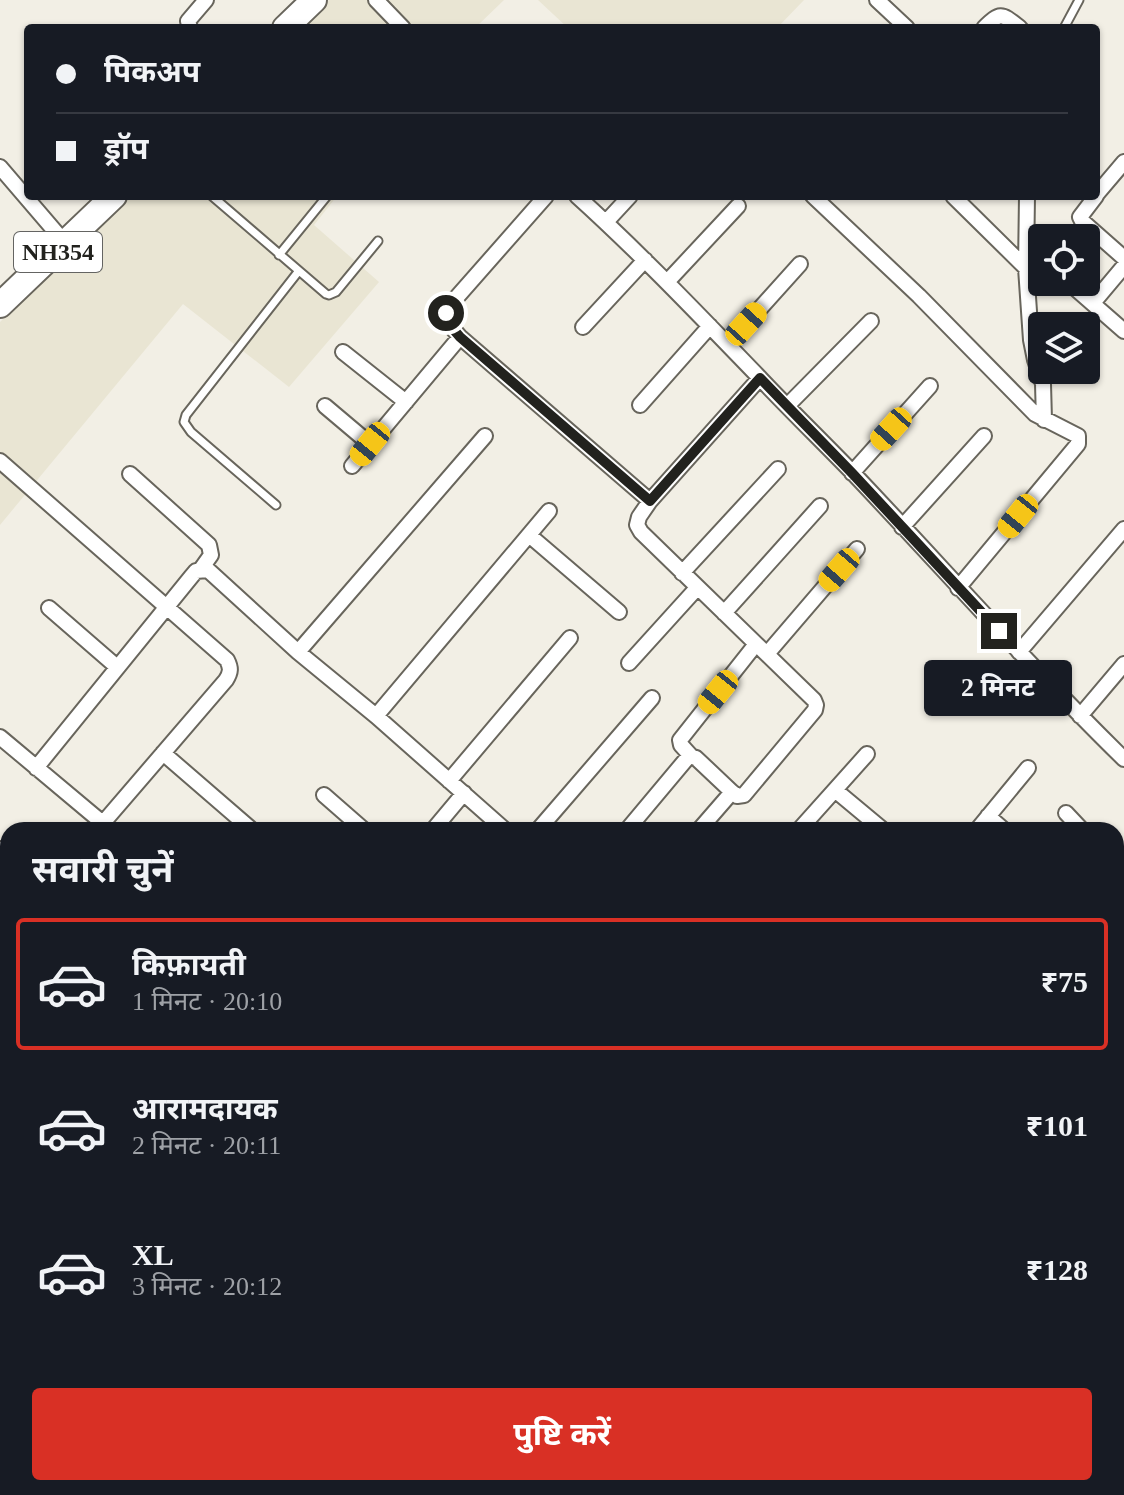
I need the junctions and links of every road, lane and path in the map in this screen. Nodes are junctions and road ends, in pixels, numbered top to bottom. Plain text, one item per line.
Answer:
1 (206, 0) edge
2 (314, 0) edge
3 (376, 0) edge
4 (877, 0) edge
5 (1079, 0) edge
6 (188, 24) edge
7 (289, 24) edge
8 (399, 24) edge
9 (903, 24) edge
10 (988, 24) edge
11 (1015, 24) edge
12 (1066, 24) edge
13 (1124, 162) edge
14 (0, 167) edge
15 (1100, 191) edge
16 (24, 195) edge
17 (28, 200) edge
18 (110, 200) edge
19 (217, 200) edge
20 (324, 200) edge
21 (543, 200) edge
22 (581, 200) edge
23 (626, 200) edge
24 (817, 200) edge
25 (957, 200) edge
26 (1027, 200) edge
27 (1093, 200) edge
28 (738, 206) dead end
29 (606, 222) junction
30 (378, 241) dead end
31 (66, 244) junction
32 (279, 255) junction
33 (1124, 258) edge
34 (645, 260) junction
35 (800, 264) dead end
36 (1124, 266) edge
37 (1026, 268) junction
38 (298, 272) junction
39 (667, 282) junction
40 (1085, 296) edge
41 (1093, 303) junction
42 (0, 305) edge
43 (871, 321) dead end
44 (710, 326) junction
45 (583, 327) dead end
46 (1124, 331) edge
47 (460, 337) junction
48 (728, 344) junction
49 (343, 352) dead end
50 (760, 378) junction
51 (930, 386) dead end
52 (406, 402) junction
53 (640, 405) dead end
54 (325, 406) dead end
55 (787, 406) junction
56 (1044, 420) junction
57 (485, 436) dead end
58 (984, 436) dead end
59 (370, 444) junction
60 (0, 461) edge
61 (352, 466) dead end
62 (778, 469) dead end
63 (852, 473) junction
64 (130, 474) dead end
65 (650, 501) junction
66 (276, 505) dead end
67 (820, 506) dead end
68 (549, 511) dead end
69 (902, 527) junction
70 (1124, 529) edge
71 (529, 535) junction
72 (857, 549) dead end
73 (201, 569) junction
74 (682, 573) junction
75 (697, 588) junction
76 (958, 588) junction
77 (166, 607) junction
78 (49, 608) dead end
79 (619, 612) dead end
80 (724, 613) junction
81 (570, 638) dead end
82 (761, 649) junction
83 (298, 652) junction
84 (1019, 652) junction
85 (629, 663) dead end
86 (1124, 664) edge
87 (117, 667) junction
88 (652, 698) dead end
89 (376, 716) junction
90 (1080, 716) junction
91 (0, 737) edge
92 (163, 753) junction
93 (867, 754) dead end
94 (691, 756) junction
95 (1124, 759) edge
96 (36, 768) junction
97 (1028, 768) dead end
98 (449, 781) junction
99 (835, 790) junction
100 (732, 792) junction
101 (464, 793) junction
102 (324, 795) dead end
103 (1066, 813) dead end
104 (988, 816) junction
105 (101, 822) edge
106 (111, 822) edge
107 (243, 822) edge
108 (355, 822) edge
109 (440, 822) edge
110 (496, 822) edge
111 (545, 822) edge
112 (634, 822) edge
113 (706, 822) edge
114 (806, 822) edge
115 (873, 822) edge
116 (983, 822) edge
117 (995, 822) edge
118 (1074, 822) edge

1 - 6 street
2 - 7 highway
3 - 8 street
4 - 9 street
5 - 12 lane
10 - 11 street
13 - 15 street
14 - 16 street
17 - 31 street
18 - 31 highway, NH354
19 - 32 lane
20 - 32 lane
21 - 47 street
22 - 29 street
23 - 29 street
24 - 56 street
25 - 37 street
26 - 37 street
27 - 33 street
28 - 39 street
29 - 34 street
30 - 38 lane
31 - 42 highway, NH354
32 - 38 lane
34 - 39 street
34 - 45 street
35 - 48 street
36 - 41 street
37 - 56 street
38 - 66 lane
39 - 44 street
40 - 41 street
41 - 46 street
43 - 55 street
44 - 48 street
44 - 53 street
47 - 52 street
47 - 65 street
48 - 50 street
49 - 52 street
50 - 55 street
50 - 65 street
51 - 63 street
52 - 59 street
54 - 59 street
55 - 63 street
56 - 76 street
57 - 83 street
58 - 69 street
59 - 61 street
60 - 77 street
62 - 74 street
63 - 69 street
64 - 73 street
65 - 74 street
67 - 80 street
68 - 71 street
69 - 76 street
70 - 84 street
71 - 79 street
71 - 89 street
72 - 82 street
73 - 77 street
73 - 83 street
74 - 75 street
75 - 80 street
75 - 85 street
76 - 84 street
77 - 87 street
77 - 92 street
78 - 87 street
80 - 82 street
81 - 98 street
82 - 94 street
82 - 100 street
83 - 89 street
84 - 90 street
86 - 90 street
87 - 96 street
88 - 111 street
89 - 98 street
90 - 95 street
91 - 96 street
92 - 106 street
92 - 107 street
93 - 99 street
94 - 100 street
94 - 112 street
96 - 105 street
97 - 104 street
98 - 101 street
99 - 114 street
99 - 115 street
100 - 113 street
101 - 109 street
101 - 110 street
102 - 108 street
103 - 118 street
104 - 116 street
104 - 117 street

